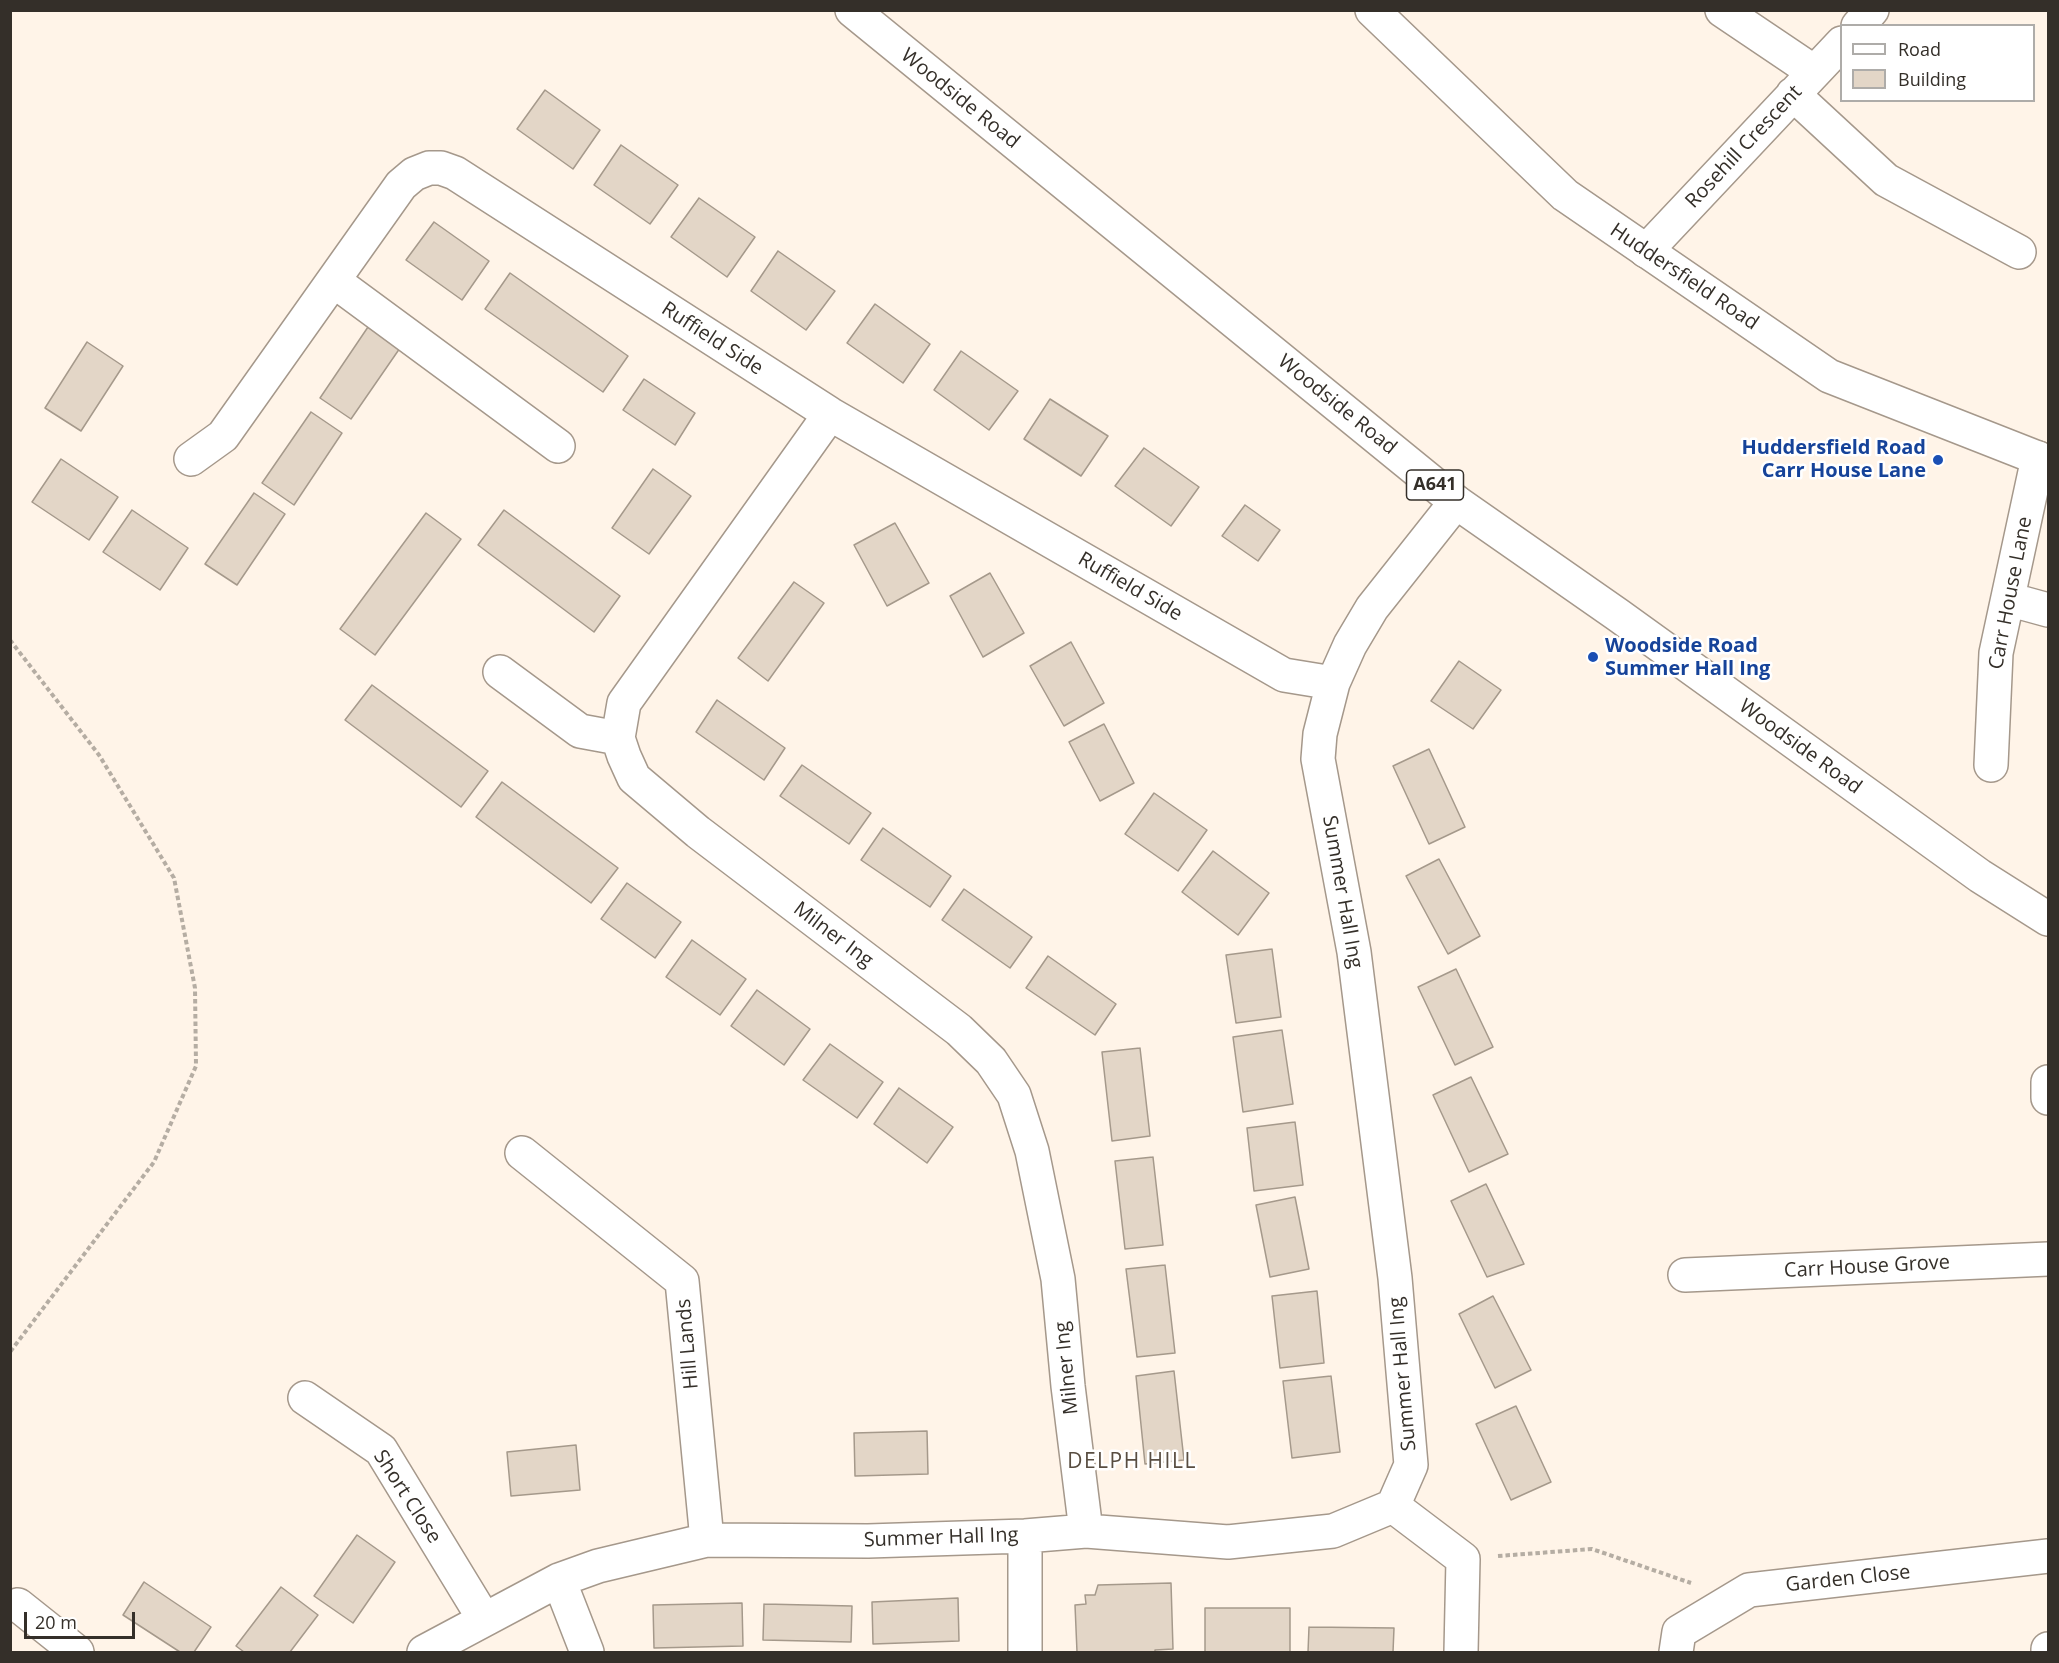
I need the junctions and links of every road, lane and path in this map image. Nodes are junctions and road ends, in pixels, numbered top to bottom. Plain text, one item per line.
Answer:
1 (852, 10) edge
2 (1372, 10) edge
3 (1722, 10) edge
4 (1872, 10) edge
5 (1860, 24) edge
6 (1840, 45) edge
7 (1804, 83) junction
8 (1646, 251) junction
9 (2019, 252) dead end
10 (334, 281) junction
11 (830, 414) junction
12 (558, 447) dead end
13 (191, 459) dead end
14 (2043, 460) edge
15 (1456, 502) junction
16 (2008, 599) junction
17 (2049, 610) edge
18 (10, 640) edge
19 (500, 672) dead end
20 (1333, 683) junction
21 (618, 738) junction
22 (1991, 765) dead end
23 (2049, 919) edge
24 (2049, 1082) edge
25 (2049, 1098) edge
26 (522, 1153) dead end
27 (2049, 1259) edge
28 (1685, 1275) dead end
29 (10, 1352) edge
30 (305, 1398) dead end
31 (1393, 1506) junction
32 (1086, 1531) junction
33 (1025, 1536) junction
34 (707, 1540) junction
35 (2049, 1556) edge
36 (1463, 1559) junction
37 (559, 1580) junction
38 (1734, 1599) junction
39 (18, 1605) dead end
40 (484, 1619) junction
41 (77, 1653) edge
42 (424, 1653) edge
43 (587, 1653) edge
44 (1024, 1653) edge
45 (1461, 1653) edge
46 (1676, 1653) edge

1 - 15 street, Woodside Road / A641
2 - 8 street, Huddersfield Road
3 - 7 street
4 - 5 street
6 - 7 street, Rosehill Crescent
7 - 8 street, Rosehill Crescent
7 - 9 street
8 - 14 street, Huddersfield Road
10 - 11 street, Ruffield Side
10 - 12 street
10 - 13 street, Ruffield Side
11 - 20 street, Ruffield Side
11 - 21 street
14 - 16 street, Carr House Lane
15 - 20 street, Summer Hall Ing
15 - 23 street, Woodside Road / A641
16 - 17 street
16 - 22 street, Carr House Lane
18 - 29 path
19 - 21 street
20 - 31 street, Summer Hall Ing
21 - 32 street, Milner Ing
24 - 25 street
26 - 34 street, Hill Lands
27 - 28 street, Carr House Grove
30 - 40 street, Short Close
31 - 32 street, Summer Hall Ing
31 - 36 street
32 - 33 street, Summer Hall Ing
33 - 34 street, Summer Hall Ing
33 - 44 street
34 - 37 street, Summer Hall Ing
35 - 38 street, Garden Close
36 - 38 path
36 - 45 street
37 - 40 street, Summer Hall Ing
37 - 43 street
38 - 46 street, Garden Close
39 - 41 street
40 - 42 street, Summer Hall Ing

